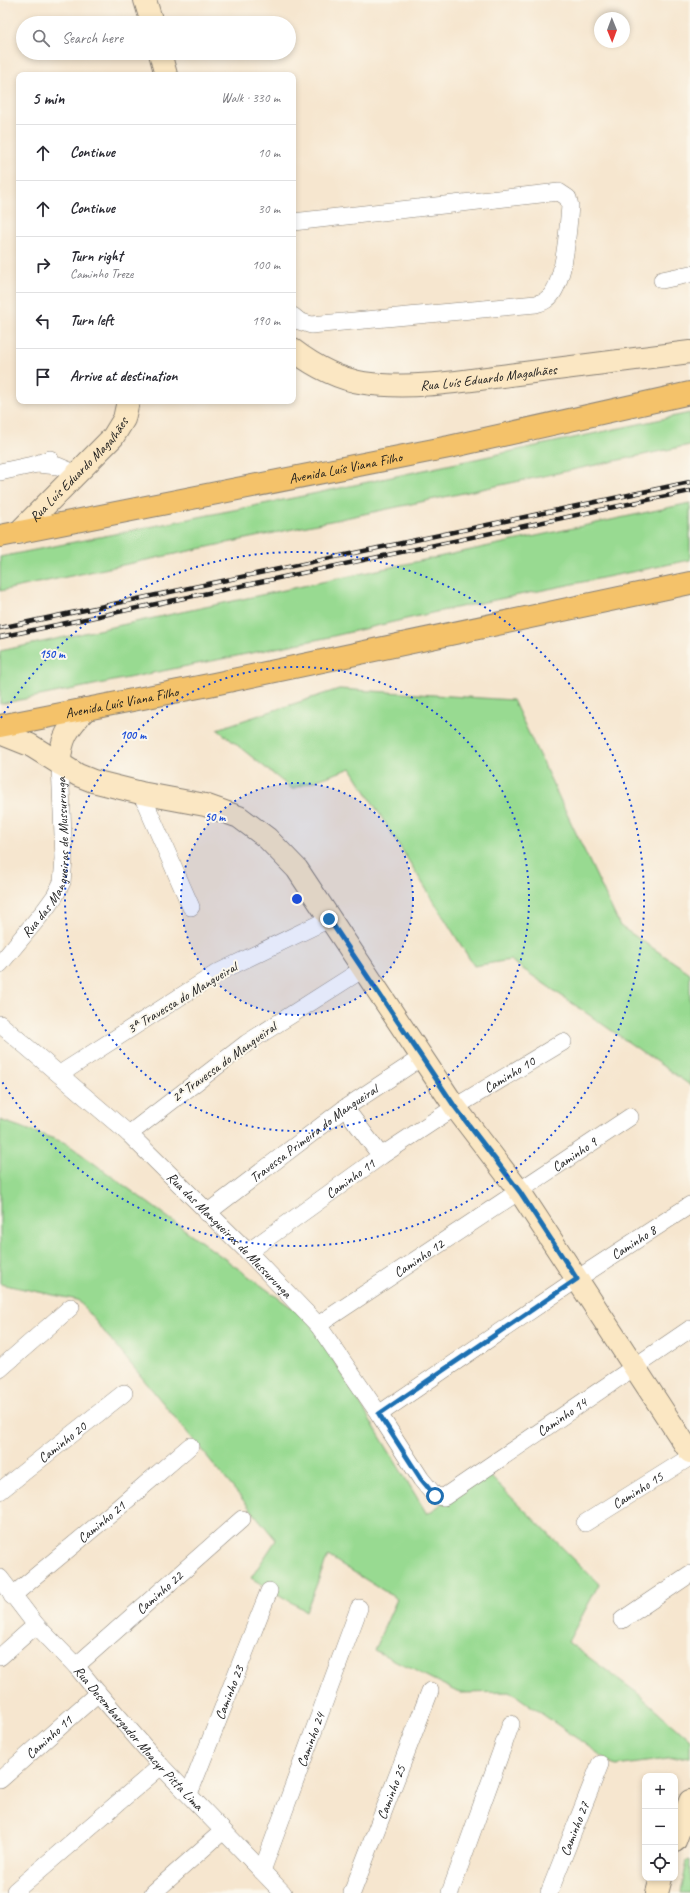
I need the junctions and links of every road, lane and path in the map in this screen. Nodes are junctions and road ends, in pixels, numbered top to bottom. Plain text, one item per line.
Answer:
1 (144, 0) edge
2 (150, 16) edge
3 (162, 60) edge
4 (165, 72) edge
5 (296, 222) edge
6 (690, 274) edge
7 (662, 280) dead end
8 (296, 318) edge
9 (296, 352) edge
10 (690, 352) edge
11 (690, 393) edge
12 (127, 404) edge
13 (0, 472) edge
14 (76, 474) junction
15 (9, 535) edge
16 (690, 583) edge
17 (86, 709) junction
18 (0, 726) edge
19 (0, 733) edge
20 (60, 764) junction
21 (141, 793) junction
22 (191, 907) dead end
23 (329, 919) junction
24 (0, 964) edge
25 (364, 969) junction
26 (0, 1024) edge
27 (563, 1042) dead end
28 (422, 1057) junction
29 (60, 1074) junction
30 (455, 1107) junction
31 (345, 1108) junction
32 (630, 1117) dead end
33 (129, 1134) junction
34 (381, 1156) junction
35 (520, 1192) junction
36 (690, 1205) edge
37 (207, 1213) junction
38 (248, 1252) junction
39 (577, 1279) junction
40 (71, 1307) dead end
41 (318, 1325) junction
42 (690, 1329) edge
43 (634, 1366) junction
44 (0, 1369) edge
45 (124, 1393) dead end
46 (379, 1414) junction
47 (190, 1446) dead end
48 (690, 1452) edge
49 (690, 1457) edge
50 (421, 1479) joint
51 (0, 1492) edge
52 (242, 1519) dead end
53 (585, 1523) dead end
54 (690, 1574) edge
55 (0, 1578) edge
56 (269, 1591) dead end
57 (12, 1596) junction
58 (358, 1608) dead end
59 (622, 1620) dead end
60 (36, 1625) junction
61 (0, 1657) edge
62 (76, 1666) junction
63 (430, 1691) dead end
64 (98, 1693) junction
65 (511, 1724) dead end
66 (600, 1764) dead end
67 (161, 1766) junction
68 (0, 1780) edge
69 (188, 1794) junction
70 (690, 1801) edge
71 (223, 1831) junction
72 (678, 1833) edge
73 (262, 1871) junction
74 (660, 1881) edge
75 (15, 1891) dead end
76 (153, 1893) edge
77 (283, 1893) edge
78 (352, 1893) edge
79 (450, 1893) edge
80 (549, 1893) edge
81 (657, 1893) edge

1 - 2 main road
3 - 4 main road
5 - 8 street
6 - 7 street
9 - 10 main road, Rua Luís Eduardo Magalhães
11 - 15 highway, Avenida Luís Viana Filho
12 - 14 main road, Rua Luís Eduardo Magalhães
13 - 14 street
14 - 15 main road, Rua Luís Eduardo Magalhães
16 - 17 highway, Avenida Luís Viana Filho
17 - 18 highway, Avenida Luís Viana Filho
17 - 20 main road
19 - 20 main road
20 - 21 main road
20 - 24 street, Rua das Mangueiras de Mussurunga
21 - 22 street
21 - 23 main road
23 - 25 main road
23 - 29 street, 3ª Travessa do Mangueiral
25 - 28 main road
25 - 33 street, 2ª Travessa do Mangueiral
26 - 29 street, Rua das Mangueiras de Mussurunga
27 - 30 street, Caminho 10
28 - 30 main road
28 - 31 street, Travessa Primeira do Mangueiral
29 - 33 street, Rua das Mangueiras de Mussurunga
30 - 34 street, Caminho 11
30 - 35 main road
31 - 34 street
31 - 37 street, Travessa Primeira do Mangueiral
32 - 35 street, Caminho 9
33 - 37 street, Rua das Mangueiras de Mussurunga
34 - 38 street, Caminho 11
35 - 39 main road
35 - 41 street, Caminho 12
36 - 39 street, Caminho 8
37 - 38 street, Rua das Mangueiras de Mussurunga
38 - 41 street, Rua das Mangueiras de Mussurunga
39 - 43 main road
39 - 46 street, Caminho 8
40 - 44 street
41 - 46 street, Rua das Mangueiras de Mussurunga
42 - 43 street, Caminho 14
43 - 48 main road
43 - 50 street, Caminho 14
45 - 51 street, Caminho 20
46 - 50 street, Rua das Mangueiras de Mussurunga
47 - 57 street, Caminho 21
49 - 53 street, Caminho 15
52 - 62 street, Caminho 22
54 - 59 street
55 - 57 street, Rua Desembargador Moacyr Pitta Lima
56 - 69 street, Caminho 23
57 - 60 street, Rua Desembargador Moacyr Pitta Lima
58 - 73 street, Caminho 24
60 - 61 street
60 - 62 street, Rua Desembargador Moacyr Pitta Lima
62 - 64 street, Rua Desembargador Moacyr Pitta Lima
63 - 78 street, Caminho 25
64 - 67 street, Rua Desembargador Moacyr Pitta Lima
64 - 68 street, Caminho 11
65 - 79 street
66 - 80 street, Caminho 27
67 - 69 street, Rua Desembargador Moacyr Pitta Lima
67 - 75 street
69 - 71 street, Rua Desembargador Moacyr Pitta Lima
70 - 72 main road
71 - 73 street, Rua Desembargador Moacyr Pitta Lima
71 - 76 street
73 - 77 street, Rua Desembargador Moacyr Pitta Lima
74 - 81 main road

